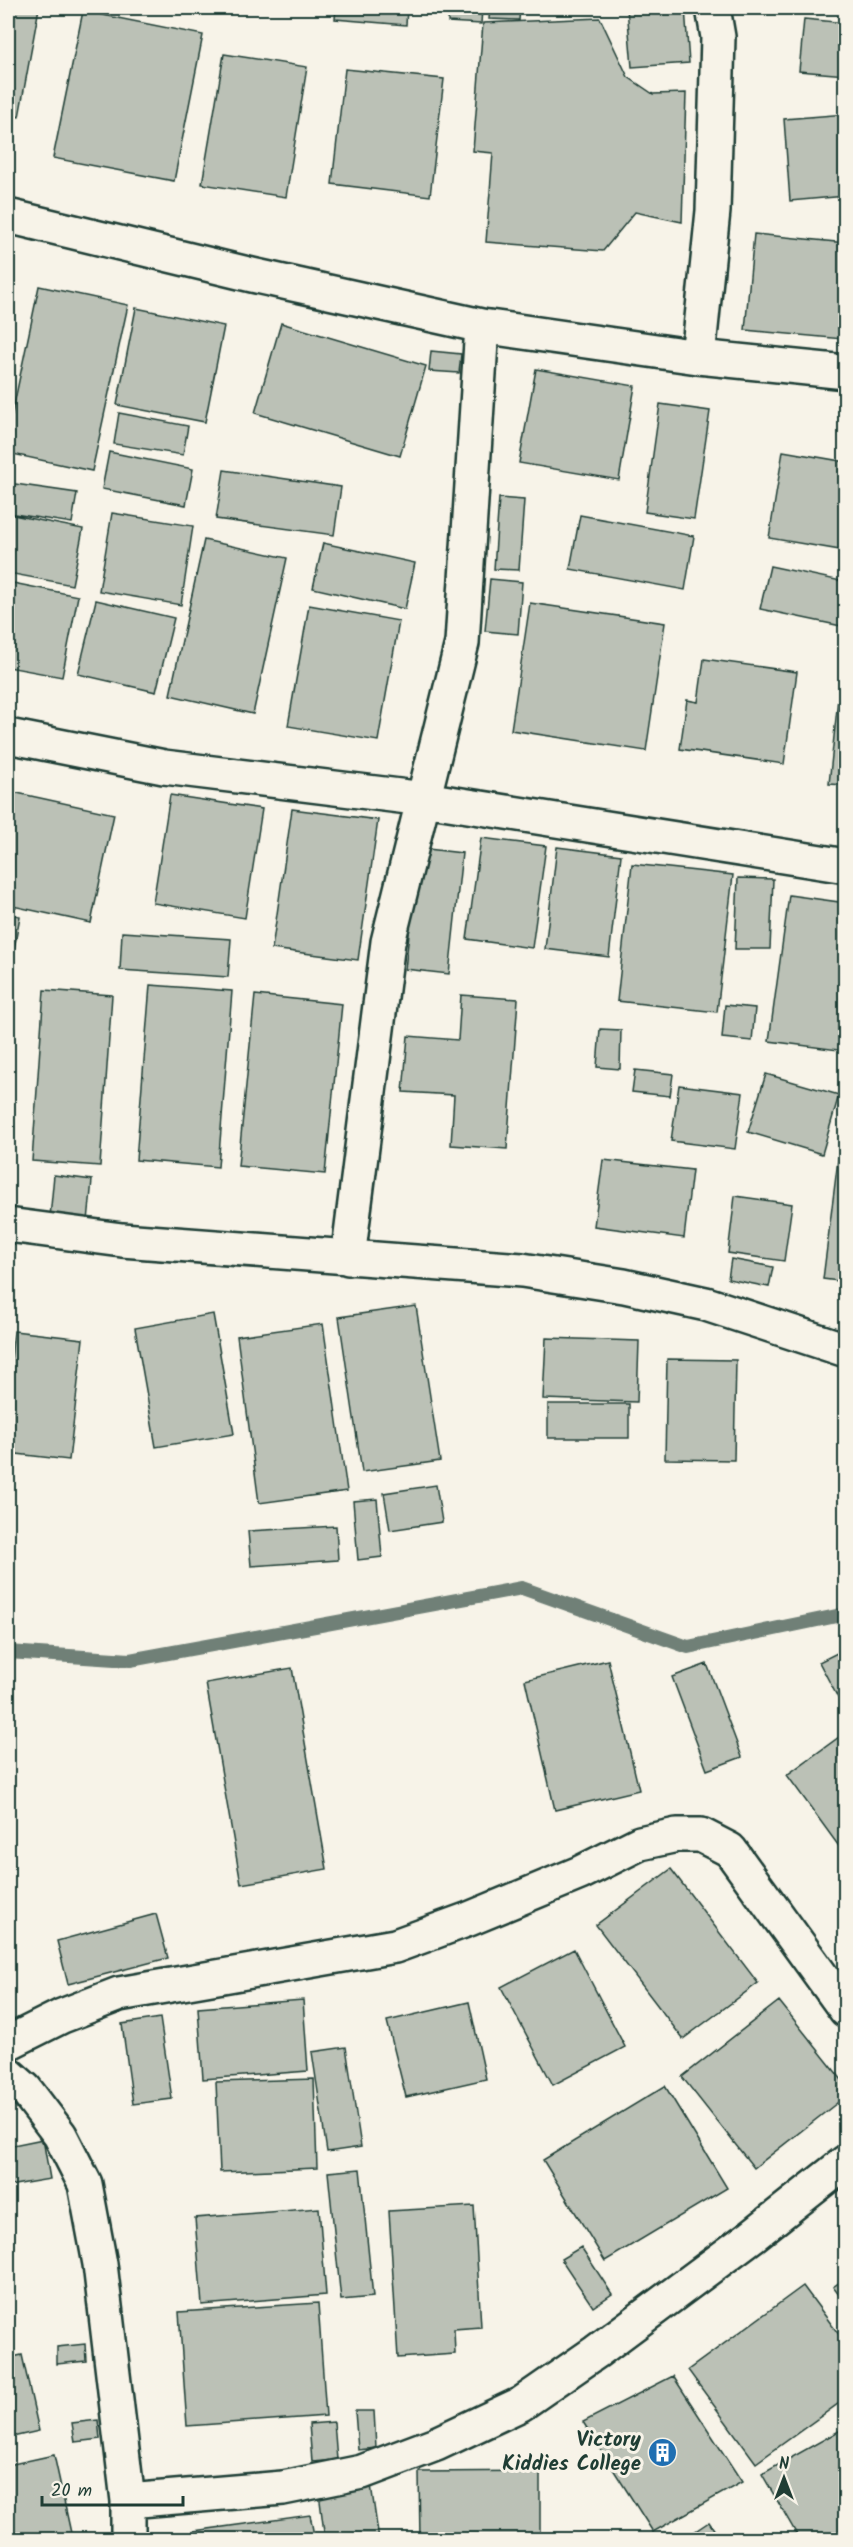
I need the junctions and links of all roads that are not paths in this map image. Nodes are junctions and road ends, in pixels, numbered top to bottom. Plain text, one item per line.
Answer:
1 (713, 8) edge
2 (8, 216) edge
3 (482, 326) junction
4 (698, 357) junction
5 (846, 372) edge
6 (8, 736) edge
7 (424, 799) junction
8 (846, 867) edge
9 (8, 1225) edge
10 (348, 1258) junction
11 (846, 1350) edge
12 (846, 2010) edge
13 (8, 2043) edge
14 (8, 2074) edge
15 (846, 2162) edge
16 (128, 2500) junction
17 (128, 2540) edge

1 - 4 street
2 - 3 street
3 - 4 street
3 - 7 street
4 - 5 street
6 - 7 street
7 - 8 street
7 - 10 street
9 - 10 street
10 - 11 street
12 - 13 street
14 - 16 street
15 - 16 street
16 - 17 street

